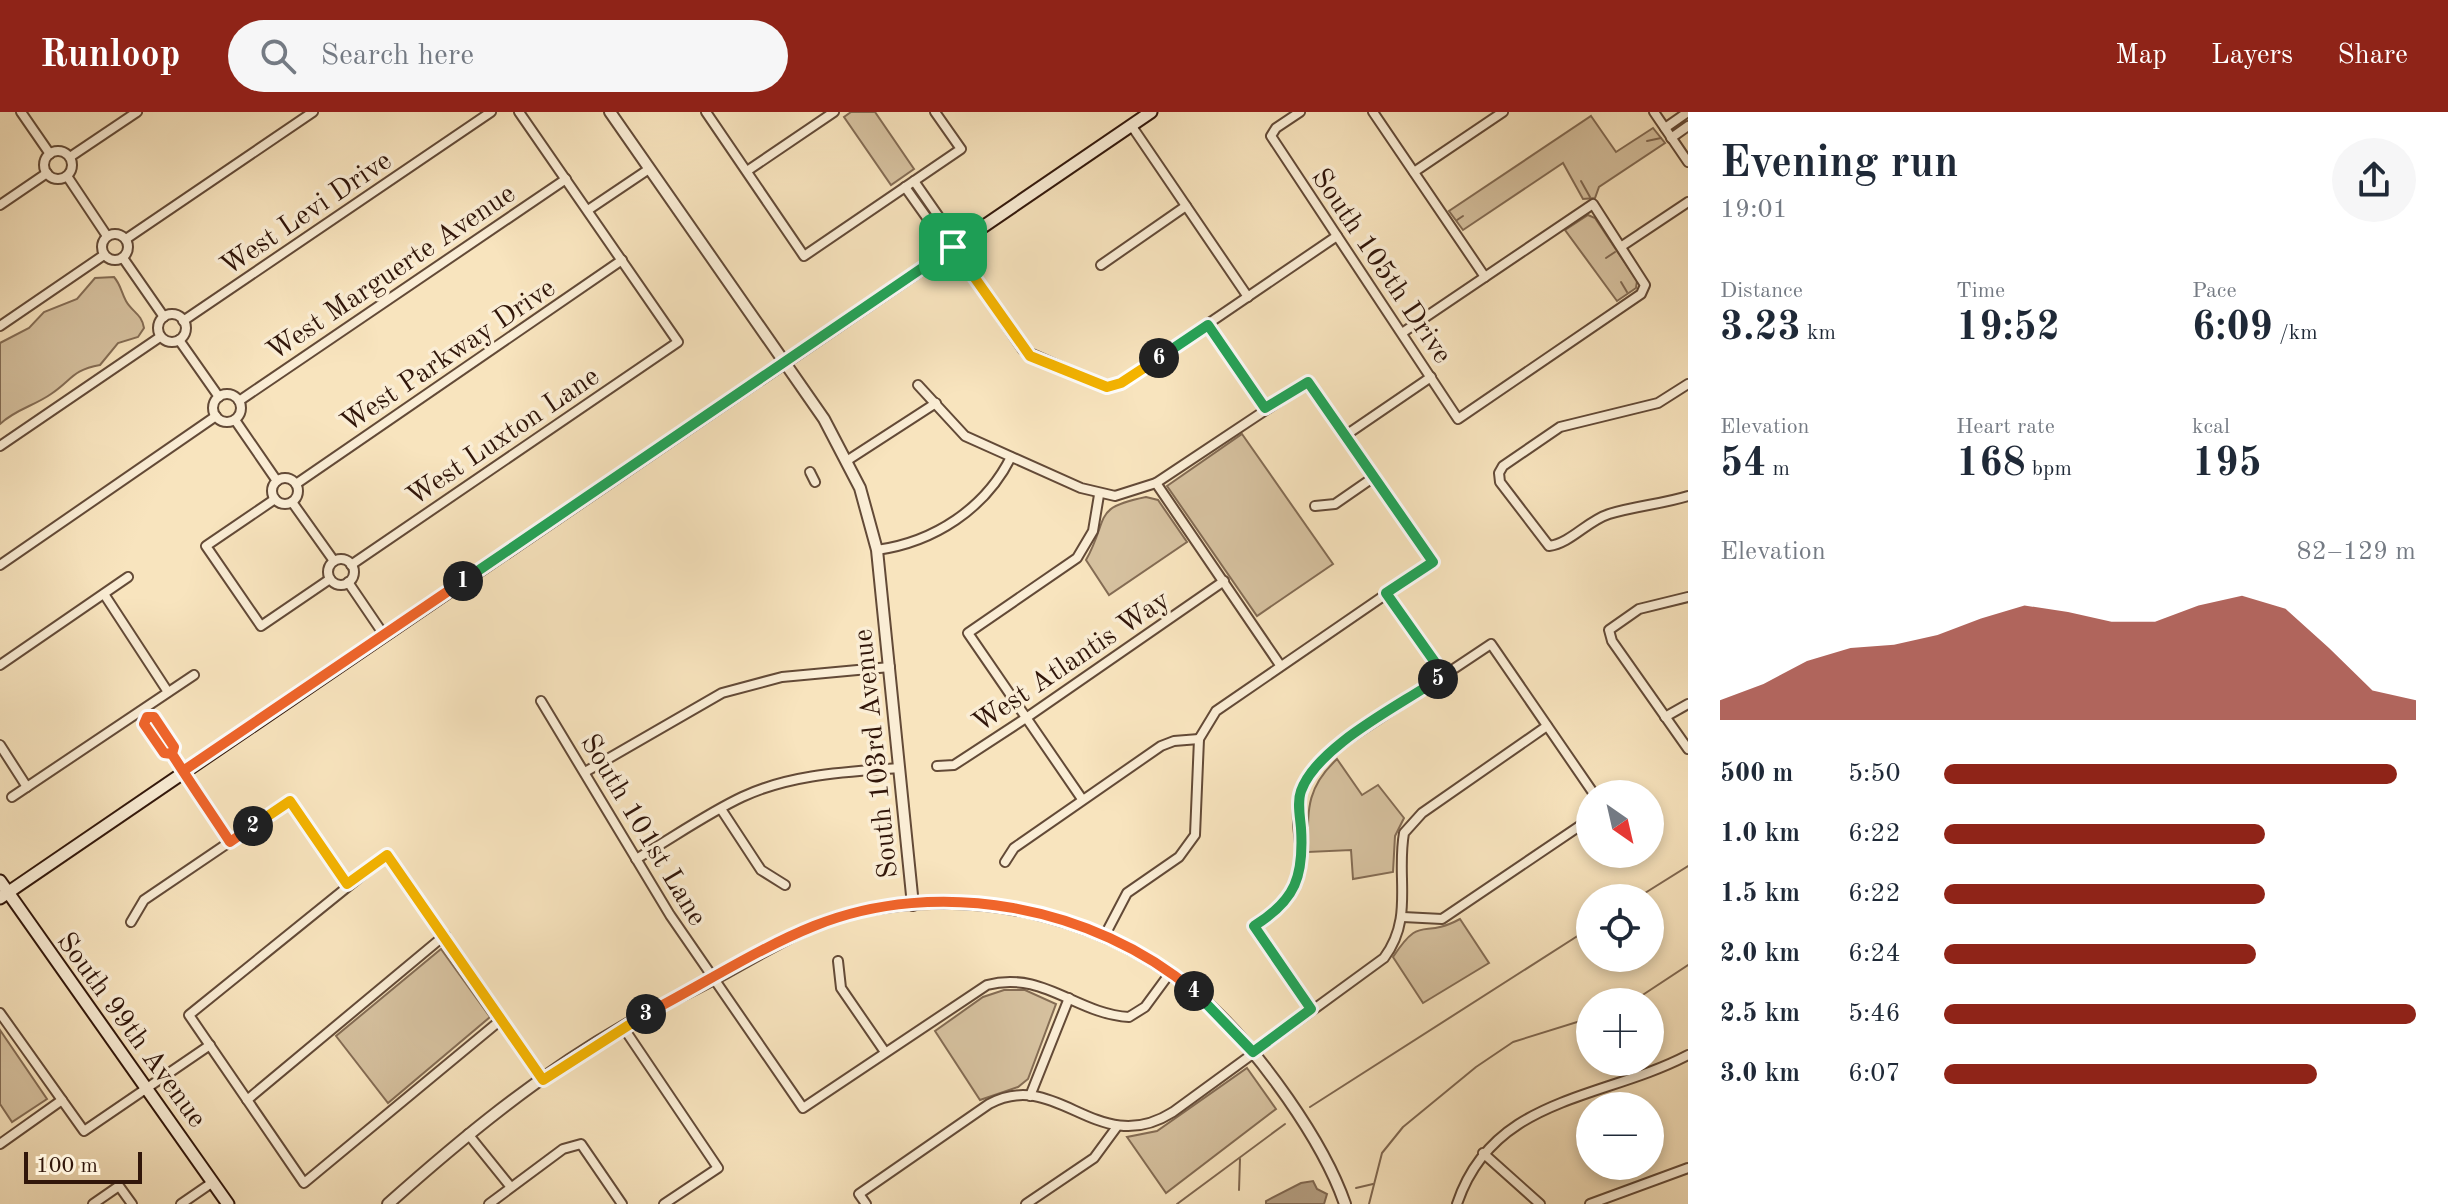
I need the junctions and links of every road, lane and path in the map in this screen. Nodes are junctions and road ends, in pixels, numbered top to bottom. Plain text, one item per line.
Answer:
1 (21, 112) edge
2 (137, 112) edge
3 (313, 112) edge
4 (491, 112) edge
5 (519, 112) edge
6 (610, 112) edge
7 (706, 112) edge
8 (834, 112) edge
9 (935, 112) edge
10 (1151, 112) edge
11 (1300, 112) edge
12 (1373, 112) edge
13 (1503, 112) edge
14 (1654, 112) edge
15 (1688, 112) edge
16 (1131, 125) junction
17 (1688, 126) edge
18 (1665, 128) junction
19 (1671, 138) junction
20 (50, 154) junction
21 (70, 157) junction
22 (1688, 162) edge
23 (649, 169) junction
24 (747, 171) junction
25 (1414, 172) junction
26 (47, 173) junction
27 (67, 176) junction
28 (566, 179) junction
29 (914, 181) junction
30 (905, 187) junction
31 (1688, 202) edge
32 (0, 205) edge
33 (1186, 206) junction
34 (588, 210) junction
35 (107, 236) junction
36 (1337, 236) junction
37 (126, 239) junction
38 (1622, 246) junction
39 (953, 247) junction
40 (104, 255) junction
41 (123, 258) junction
42 (622, 260) junction
43 (1101, 265) dead end
44 (1485, 277) junction
45 (1248, 297) junction
46 (164, 317) junction
47 (183, 321) junction
48 (1208, 325) junction
49 (0, 326) edge
50 (1402, 333) junction
51 (160, 337) junction
52 (179, 340) junction
53 (783, 362) junction
54 (1431, 377) junction
55 (1688, 384) edge
56 (918, 385) dead end
57 (219, 397) junction
58 (239, 401) junction
59 (936, 403) junction
60 (1265, 408) junction
61 (216, 416) junction
62 (235, 420) junction
63 (1346, 435) junction
64 (0, 446) edge
65 (1011, 457) junction
66 (848, 460) junction
67 (810, 472) dead end
68 (1374, 477) junction
69 (277, 481) junction
70 (815, 482) dead end
71 (1156, 483) junction
72 (296, 484) junction
73 (1099, 495) junction
74 (1688, 496) edge
75 (275, 499) junction
76 (292, 502) junction
77 (1315, 506) dead end
78 (877, 550) junction
79 (334, 561) junction
80 (0, 565) edge
81 (351, 565) junction
82 (128, 577) dead end
83 (330, 579) junction
84 (1224, 581) junction
85 (348, 582) junction
86 (1386, 593) junction
87 (104, 594) junction
88 (1688, 597) edge
89 (384, 635) junction
90 (0, 665) edge
91 (1280, 665) junction
92 (890, 667) junction
93 (194, 675) dead end
94 (1444, 675) junction
95 (168, 692) junction
96 (541, 701) dead end
97 (1688, 704) edge
98 (144, 713) junction
99 (1665, 717) junction
100 (1026, 718) junction
101 (1547, 726) junction
102 (1199, 739) junction
103 (0, 745) edge
104 (1688, 749) edge
105 (937, 766) dead end
106 (899, 768) junction
107 (183, 771) junction
108 (585, 772) junction
109 (1584, 780) edge
110 (27, 787) junction
111 (12, 797) dead end
112 (1082, 799) junction
113 (721, 809) junction
114 (1576, 828) edge
115 (230, 842) junction
116 (636, 859) junction
117 (1005, 862) dead end
118 (0, 881) edge
119 (347, 884) junction
120 (785, 885) dead end
121 (4, 895) edge
122 (913, 905) junction
123 (1403, 917) junction
124 (131, 922) dead end
125 (445, 935) junction
126 (1105, 935) junction
127 (838, 961) dead end
128 (1170, 973) junction
129 (713, 979) junction
130 (1069, 998) junction
131 (1311, 1009) junction
132 (0, 1013) edge
133 (502, 1019) junction
134 (623, 1027) junction
135 (210, 1045) junction
136 (885, 1052) junction
137 (1253, 1052) junction
138 (1688, 1055) edge
139 (543, 1080) junction
140 (146, 1088) junction
141 (1030, 1096) junction
142 (62, 1100) junction
143 (247, 1100) junction
144 (1116, 1128) junction
145 (468, 1134) junction
146 (0, 1144) edge
147 (1483, 1153) junction
148 (1688, 1168) edge
149 (213, 1182) junction
150 (510, 1186) junction
151 (1466, 1188) junction
152 (93, 1204) edge
153 (132, 1204) edge
154 (181, 1204) edge
155 (228, 1204) edge
156 (388, 1204) edge
157 (489, 1204) edge
158 (622, 1204) edge
159 (664, 1204) edge
160 (866, 1204) edge
161 (1026, 1204) edge
162 (1345, 1204) edge
163 (1457, 1204) edge
164 (1467, 1204) edge
165 (1540, 1204) edge
166 (1590, 1204) edge

1 - 20 street
2 - 21 street
3 - 37 street
4 - 47 street, West Levi Drive
5 - 28 street
6 - 23 street, South 103rd Avenue
7 - 24 street
8 - 24 street
9 - 29 street
10 - 16 main road
11 - 36 street, South 105th Drive
12 - 25 street
13 - 25 street
14 - 18 street
15 - 18 street
16 - 33 street
16 - 39 main road
17 - 19 street
18 - 19 street
19 - 22 street
20 - 21 street
20 - 26 street
21 - 27 street
23 - 34 street
23 - 53 street, South 103rd Avenue
24 - 30 street
25 - 44 street
26 - 27 street
26 - 32 street
27 - 35 street
28 - 34 street
28 - 58 street, West Marguerte Avenue
29 - 30 street
29 - 39 street
30 - 39 street
31 - 38 street
33 - 43 street
33 - 45 street
34 - 42 street
35 - 37 street
35 - 40 street
36 - 45 street
36 - 50 street, South 105th Drive
37 - 41 street
38 - 44 street
38 - 54 street, South 105th Drive
39 - 48 street
39 - 53 main road
40 - 41 street
40 - 49 street
41 - 46 street
42 - 72 street, West Parkway Drive
42 - 81 street, West Luxton Lane
44 - 50 street
45 - 48 street
46 - 47 street
46 - 51 street
47 - 52 street
48 - 60 street
50 - 54 street, South 105th Drive
51 - 52 street
51 - 64 street
52 - 57 street
53 - 66 street, South 103rd Avenue
53 - 89 main road
54 - 63 street
55 - 74 street
56 - 59 street
57 - 58 street
57 - 61 street
58 - 62 street
59 - 65 street
59 - 66 street
60 - 63 street
60 - 71 street
61 - 62 street
61 - 80 street
62 - 69 street
63 - 68 street
65 - 73 street
65 - 78 street
66 - 78 street, South 103rd Avenue
67 - 70 street
68 - 77 street
68 - 86 street
69 - 72 street
69 - 75 street
71 - 73 street
71 - 84 street
72 - 76 street
73 - 100 street
75 - 76 street
75 - 83 street
76 - 79 street
78 - 92 street, South 103rd Avenue
79 - 81 street
79 - 83 street
81 - 85 street
82 - 87 street
83 - 85 street
84 - 91 street
84 - 100 street, West Atlantis Way
85 - 89 street
86 - 91 street
86 - 94 street
87 - 90 street
87 - 95 street
88 - 99 street
89 - 107 main road
91 - 102 street
92 - 106 street, South 103rd Avenue
92 - 108 street
93 - 95 street
94 - 101 street
94 - 131 street
95 - 98 street
96 - 108 street, South 101st Lane
97 - 99 street
98 - 107 street
98 - 110 street
99 - 104 street
100 - 105 street, West Atlantis Way
100 - 112 street
101 - 109 street
101 - 123 street
102 - 112 street
102 - 126 street
103 - 110 street
106 - 113 street
106 - 122 street, South 103rd Avenue
107 - 115 street
107 - 121 main road
108 - 116 street, South 101st Lane
110 - 111 street
112 - 117 street
113 - 116 street
113 - 120 street
114 - 123 street
115 - 119 street
115 - 124 street
116 - 129 street, South 101st Lane
118 - 121 main road, South 99th Avenue
119 - 125 street
119 - 135 street
121 - 140 main road, South 99th Avenue
122 - 126 street, South 103rd Avenue
122 - 129 street
123 - 131 street
125 - 133 street
125 - 143 street
126 - 128 street, South 103rd Avenue
127 - 136 street
128 - 130 street
128 - 137 street, South 103rd Avenue
129 - 134 street
129 - 136 street, South 101st Lane
130 - 136 street
130 - 141 street
131 - 137 street
132 - 142 street
133 - 139 street
133 - 143 street
134 - 139 street
134 - 159 street
135 - 140 street
135 - 143 street
137 - 144 street
137 - 162 street, South 103rd Avenue
138 - 147 street
139 - 145 street
140 - 142 street
140 - 149 main road, South 99th Avenue
141 - 144 street
141 - 160 street
142 - 146 street
144 - 161 street
145 - 150 street
145 - 156 street
147 - 151 street
147 - 165 street
148 - 166 street
149 - 154 street
149 - 155 main road, South 99th Avenue
150 - 157 street
150 - 158 street
151 - 163 street
151 - 164 street
152 - 153 street

